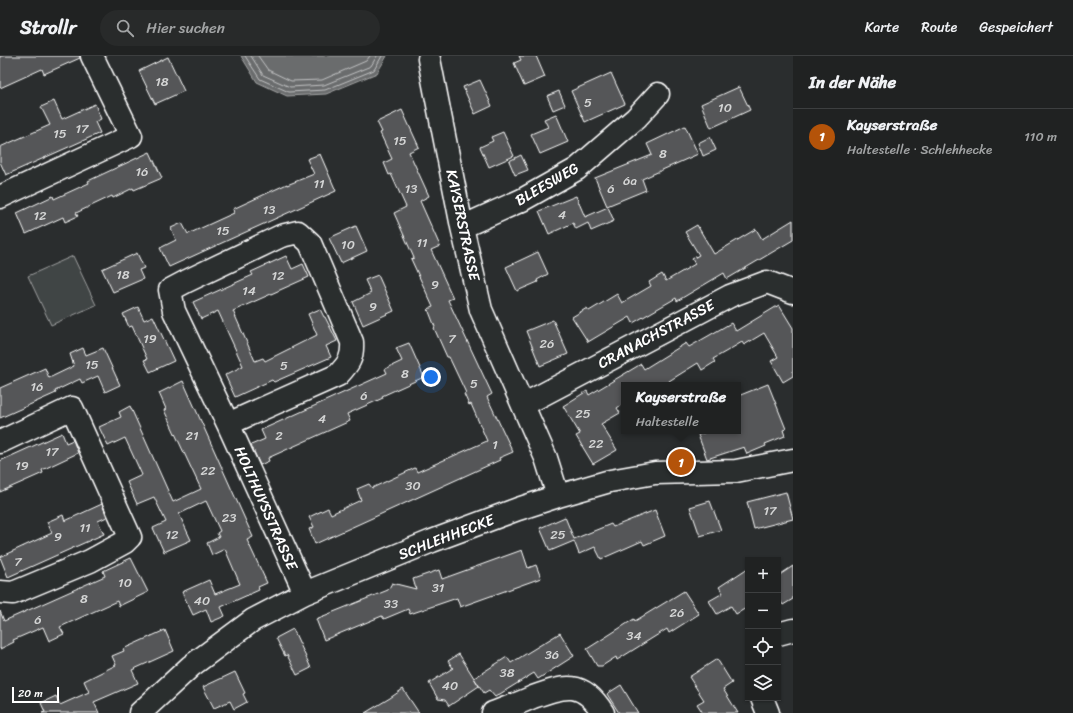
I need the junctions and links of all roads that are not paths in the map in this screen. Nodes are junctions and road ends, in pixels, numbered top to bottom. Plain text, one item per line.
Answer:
1 (92, 56) edge
2 (429, 59) dead end
3 (658, 94) dead end
4 (0, 197) edge
5 (462, 227) junction
6 (793, 292) edge
7 (523, 405) junction
8 (228, 424) junction
9 (0, 442) edge
10 (793, 460) edge
11 (558, 496) junction
12 (0, 592) edge
13 (304, 593) junction
14 (793, 630) edge
15 (781, 633) edge
16 (763, 701) edge
17 (149, 710) edge
18 (492, 713) edge
19 (603, 713) edge
20 (768, 713) edge

1 - 4 street
2 - 5 street, KAYSERSTRASSE
3 - 5 street, BLEESWEG
5 - 7 street, KAYSERSTRASSE
6 - 7 street, CRANACHSTRASSE
7 - 11 street, KAYSERSTRASSE
8 - 8 street, HOLTHUYSSTRASSE
8 - 13 street, HOLTHUYSSTRASSE
9 - 12 street
10 - 11 street, SCHLEHHECKE
11 - 13 street, SCHLEHHECKE
13 - 17 street, SCHLEHHECKE
14 - 15 street
16 - 20 street
18 - 19 street

